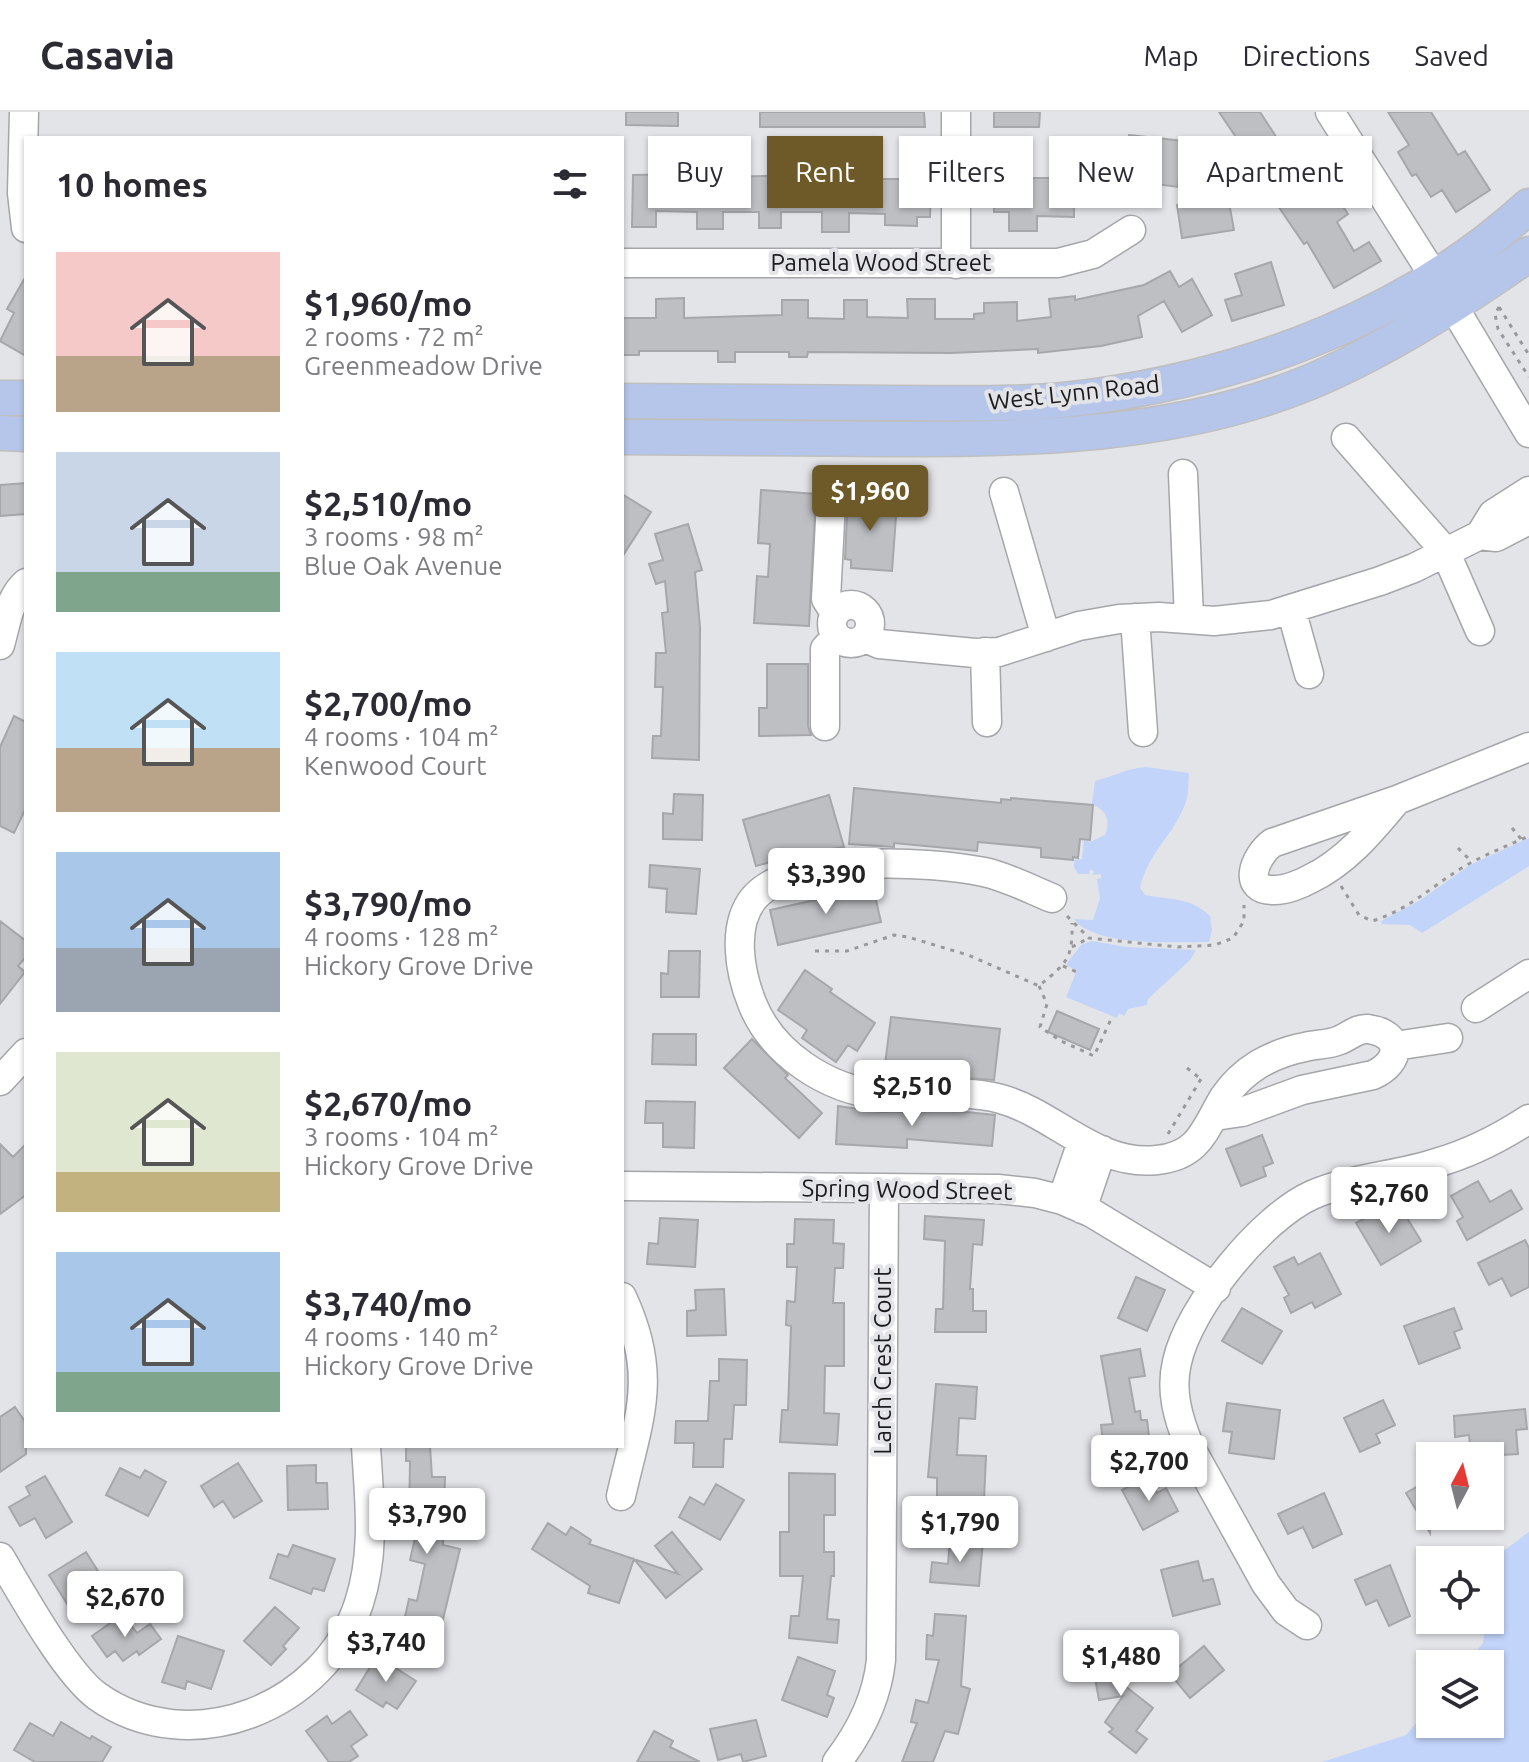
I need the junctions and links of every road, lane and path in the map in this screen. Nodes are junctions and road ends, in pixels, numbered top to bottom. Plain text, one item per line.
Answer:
1 (24, 112) edge
2 (956, 112) edge
3 (1330, 112) edge
4 (1529, 206) edge
5 (24, 210) edge
6 (1131, 230) dead end
7 (1529, 254) edge
8 (624, 263) edge
9 (956, 264) junction
10 (1435, 277) junction
11 (1503, 301) dead end
12 (1453, 306) junction
13 (1499, 307) junction
14 (1529, 355) edge
15 (1529, 377) edge
16 (0, 398) edge
17 (24, 398) edge
18 (624, 401) edge
19 (0, 433) edge
20 (1529, 433) edge
21 (24, 434) edge
22 (624, 437) edge
23 (1346, 438) dead end
24 (1183, 474) dead end
25 (1529, 491) edge
26 (1004, 492) dead end
27 (831, 502) dead end
28 (1529, 520) edge
29 (1480, 535) junction
30 (1445, 551) junction
31 (24, 586) edge
32 (1291, 609) junction
33 (1135, 618) junction
34 (1189, 619) junction
35 (836, 625) junction
36 (1480, 631) dead end
37 (1046, 637) junction
38 (0, 645) edge
39 (985, 652) junction
40 (1309, 674) dead end
41 (987, 722) dead end
42 (825, 726) dead end
43 (1143, 732) dead end
44 (1529, 747) edge
45 (1397, 800) junction
46 (1512, 828) dead end
47 (1529, 836) edge
48 (1522, 840) junction
49 (1458, 848) dead end
50 (1473, 862) junction
51 (1052, 898) joint
52 (1349, 899) dead end
53 (1244, 902) dead end
54 (1385, 907) dead end
55 (1392, 914) junction
56 (1072, 923) junction
57 (1089, 938) junction
58 (1072, 947) junction
59 (815, 951) dead end
60 (1063, 966) junction
61 (1077, 972) dead end
62 (1529, 974) edge
63 (1039, 986) junction
64 (1476, 1008) dead end
65 (1112, 1017) dead end
66 (1448, 1038) dead end
67 (1395, 1046) junction
68 (24, 1055) edge
69 (1201, 1079) dead end
70 (0, 1081) edge
71 (1215, 1116) junction
72 (1528, 1123) edge
73 (1092, 1146) junction
74 (1161, 1146) dead end
75 (624, 1186) edge
76 (884, 1189) junction
77 (1072, 1204) junction
78 (1216, 1288) junction
79 (624, 1301) edge
80 (366, 1448) edge
81 (621, 1496) dead end
82 (0, 1557) edge
83 (1307, 1625) dead end
84 (837, 1762) edge

1 - 5 street
2 - 9 street
3 - 10 street
4 - 10 main road, West Lynn Road
6 - 9 street, Pamela Wood Street
7 - 12 main road, West Lynn Road
8 - 9 street, Pamela Wood Street
10 - 12 street
10 - 18 main road, West Lynn Road
11 - 13 path
12 - 20 street
12 - 22 main road, West Lynn Road
13 - 14 path
13 - 15 path
16 - 17 main road
19 - 21 main road
23 - 30 street
24 - 34 street
25 - 29 street
26 - 37 street
27 - 35 street
28 - 29 street
29 - 30 street
30 - 32 street
30 - 36 street
31 - 38 street
32 - 34 street
32 - 40 street
33 - 34 street
33 - 37 street
33 - 43 street
35 - 39 street
35 - 42 street
37 - 39 street
39 - 41 street
44 - 45 street
45 - 45 street
46 - 48 path
47 - 48 path
48 - 50 path
49 - 50 path
50 - 55 path
51 - 56 path
51 - 73 street
52 - 55 path
53 - 57 path
54 - 55 path
56 - 57 path
56 - 58 path
57 - 58 path
58 - 60 path
59 - 63 path
60 - 61 path
60 - 63 path
62 - 64 street
63 - 65 path
66 - 67 street
67 - 71 street
67 - 71 street
68 - 70 street
69 - 74 path
71 - 73 street
72 - 78 street
73 - 77 street
75 - 76 street, Spring Wood Street
76 - 77 street, Spring Wood Street
76 - 84 street, Larch Crest Court
77 - 78 street, Spring Wood Street
78 - 83 street
79 - 81 street
80 - 82 street

